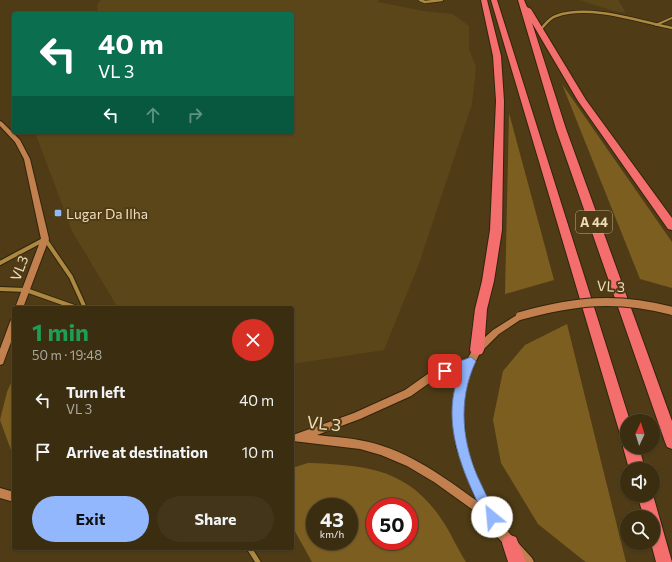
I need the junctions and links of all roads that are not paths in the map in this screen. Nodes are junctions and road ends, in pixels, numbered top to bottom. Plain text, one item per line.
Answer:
1 (420, 0) edge
2 (442, 0) edge
3 (484, 0) edge
4 (494, 0) edge
5 (521, 0) edge
6 (672, 18) edge
7 (656, 25) junction
8 (672, 28) edge
9 (540, 30) junction
10 (0, 123) edge
11 (672, 226) edge
12 (45, 239) junction
13 (0, 263) edge
14 (0, 289) edge
15 (26, 290) junction
16 (20, 306) edge
17 (71, 306) edge
18 (84, 306) edge
19 (672, 311) edge
20 (12, 328) edge
21 (476, 350) junction
22 (0, 361) edge
23 (471, 361) junction
24 (621, 414) edge
25 (295, 438) edge
26 (672, 442) edge
27 (0, 493) edge
28 (12, 496) edge
29 (492, 517) junction
30 (510, 542) junction
31 (660, 545) edge
32 (250, 550) edge
33 (258, 562) edge
34 (517, 562) edge
35 (528, 562) edge
36 (665, 562) edge

1 - 2 street
3 - 21 highway
4 - 24 highway, A 44
5 - 9 highway
5 - 26 highway, A 44
6 - 7 lane
7 - 8 street
7 - 9 street
9 - 11 highway
10 - 12 main road
12 - 13 street
12 - 15 main road, VL3
12 - 18 street
14 - 15 street
15 - 16 main road, VL3
15 - 17 street
19 - 21 main road, VL 3, bridge
20 - 22 main road
21 - 23 main road, VL 3
23 - 25 main road, VL 3
23 - 29 main road, VL 3
25 - 29 main road, VL 3
27 - 28 main road
29 - 30 main road, VL 3
30 - 34 highway
30 - 35 main road, VL 3
31 - 36 highway
32 - 33 street

